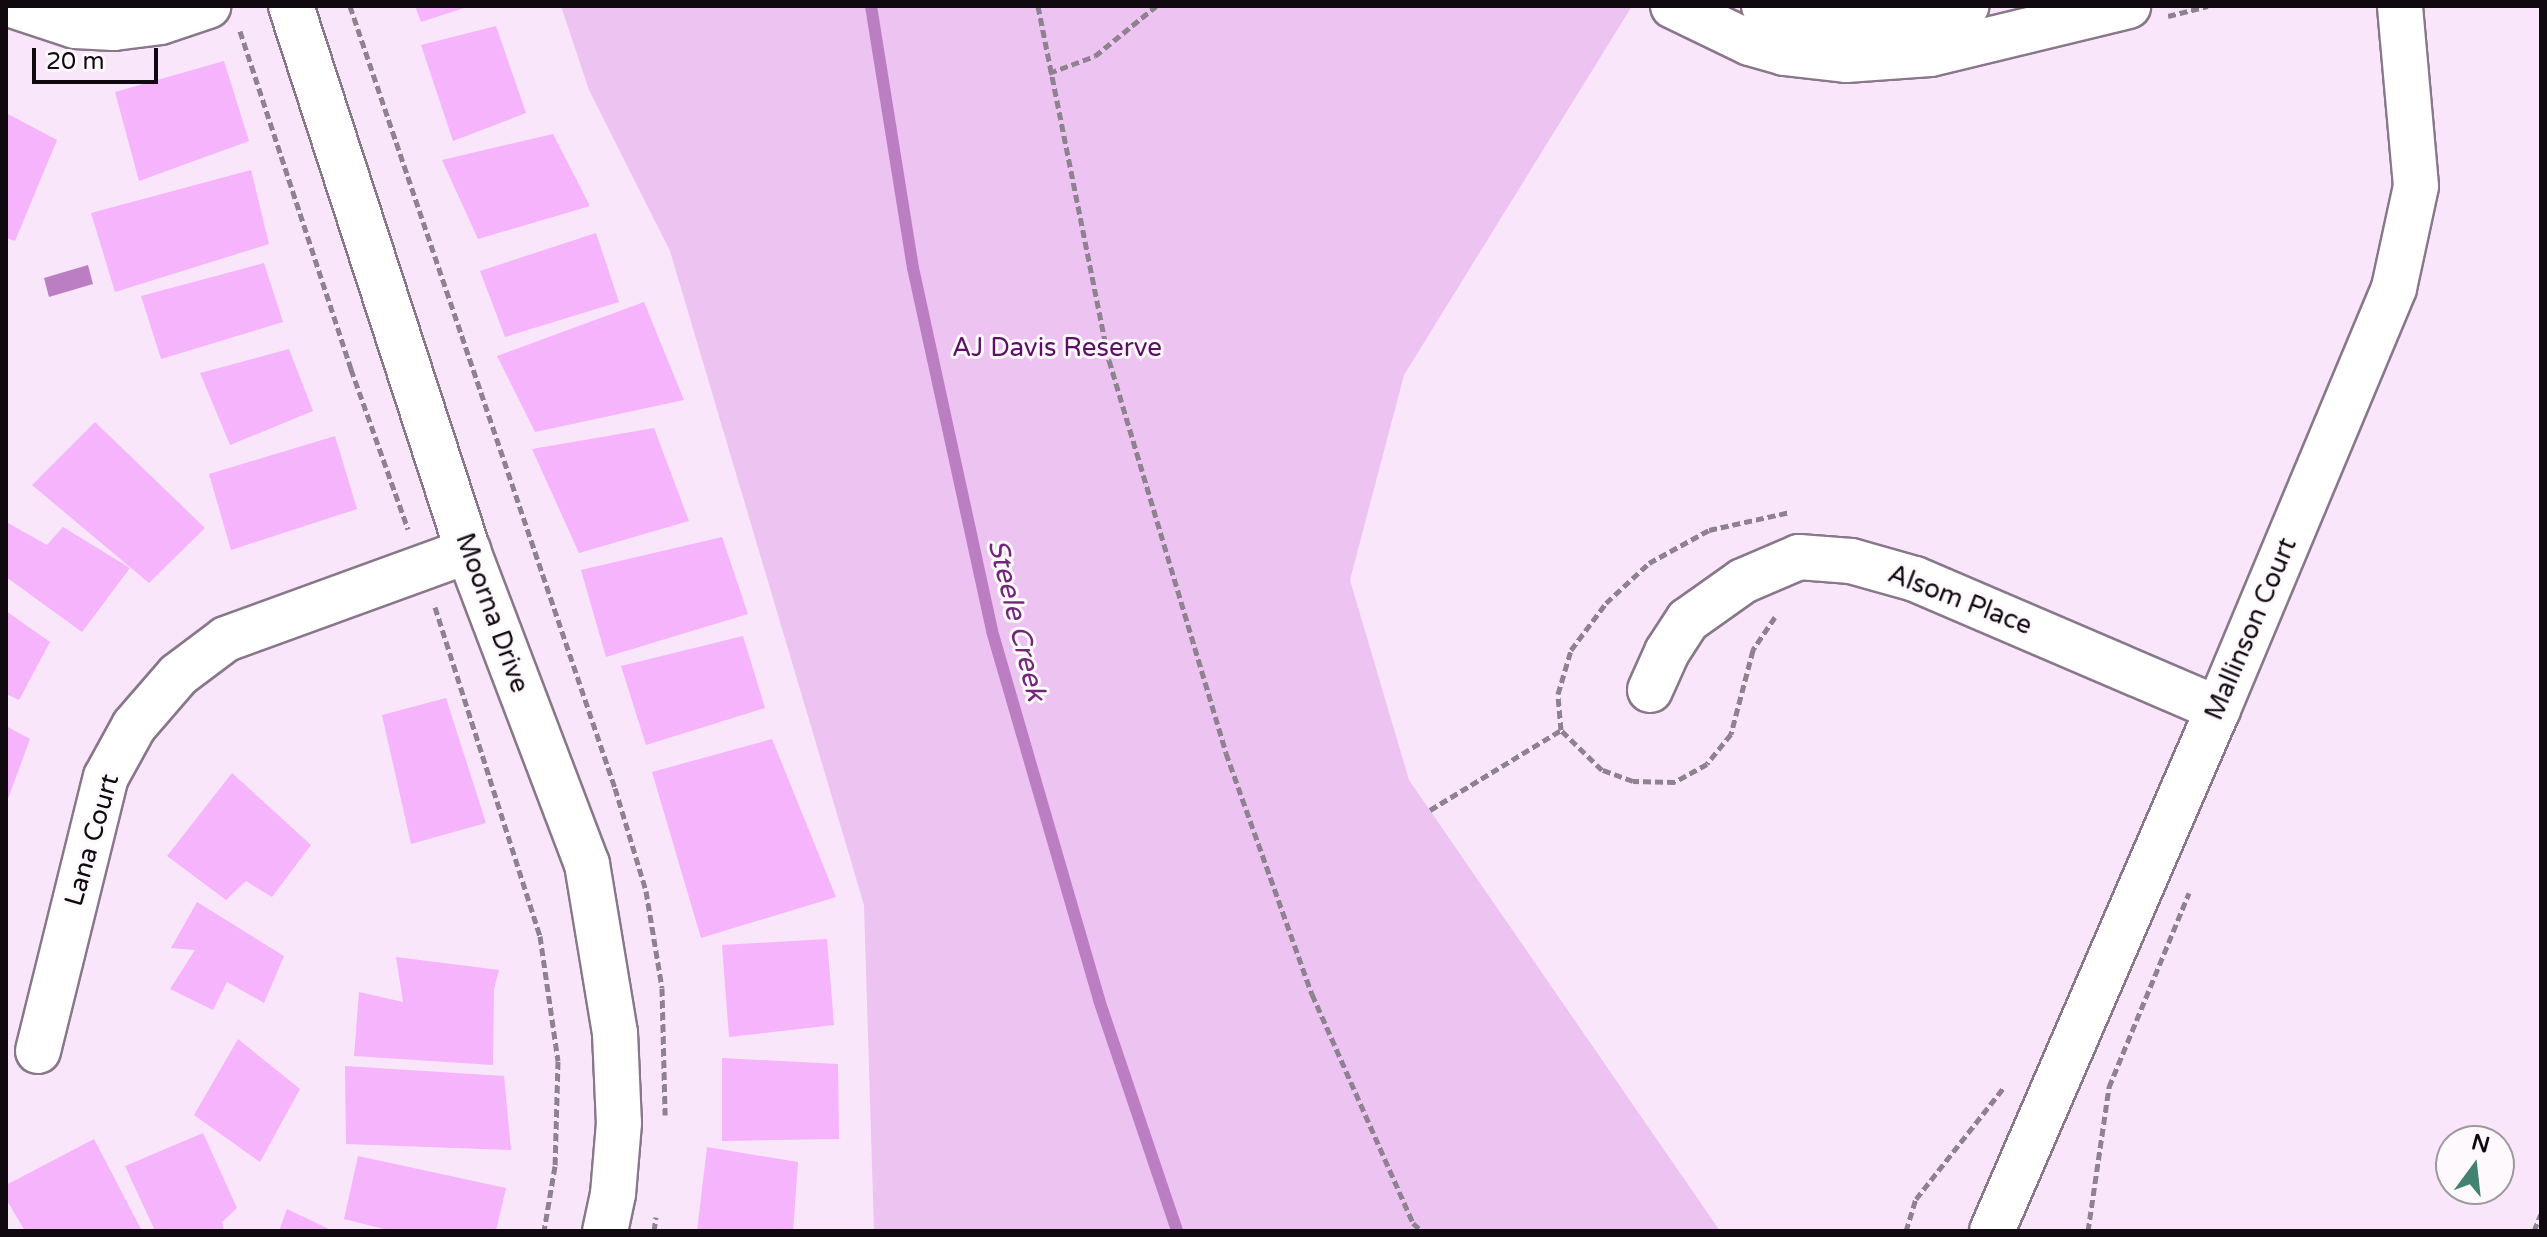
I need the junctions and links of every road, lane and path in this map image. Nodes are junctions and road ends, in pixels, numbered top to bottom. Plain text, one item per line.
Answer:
1 (15, 6) edge
2 (208, 6) edge
3 (291, 6) edge
4 (1038, 6) edge
5 (1156, 6) edge
6 (1673, 6) edge
7 (1764, 6) edge
8 (1966, 6) edge
9 (2128, 6) edge
10 (2400, 6) edge
11 (1049, 73) junction
12 (1805, 512) dead end
13 (468, 551) junction
14 (1785, 608) dead end
15 (1650, 690) dead end
16 (2218, 709) junction
17 (1561, 730) junction
18 (1430, 810) dead end
19 (38, 1051) dead end
20 (2011, 1078) dead end
21 (2541, 1214) edge
22 (605, 1231) edge
23 (1422, 1231) edge
24 (1906, 1231) edge
25 (1992, 1231) edge
26 (2534, 1231) edge

1 - 2 street
3 - 13 street, Moorna Drive
4 - 11 path
5 - 11 path
6 - 9 street
7 - 8 street
10 - 16 street, Mallinson Court
11 - 23 path
12 - 17 path
13 - 19 street, Lana Court
13 - 22 street, Moorna Drive
14 - 17 path
15 - 16 street, Alsom Place
16 - 25 street, Mallinson Court
17 - 18 path
20 - 24 path
21 - 26 path

